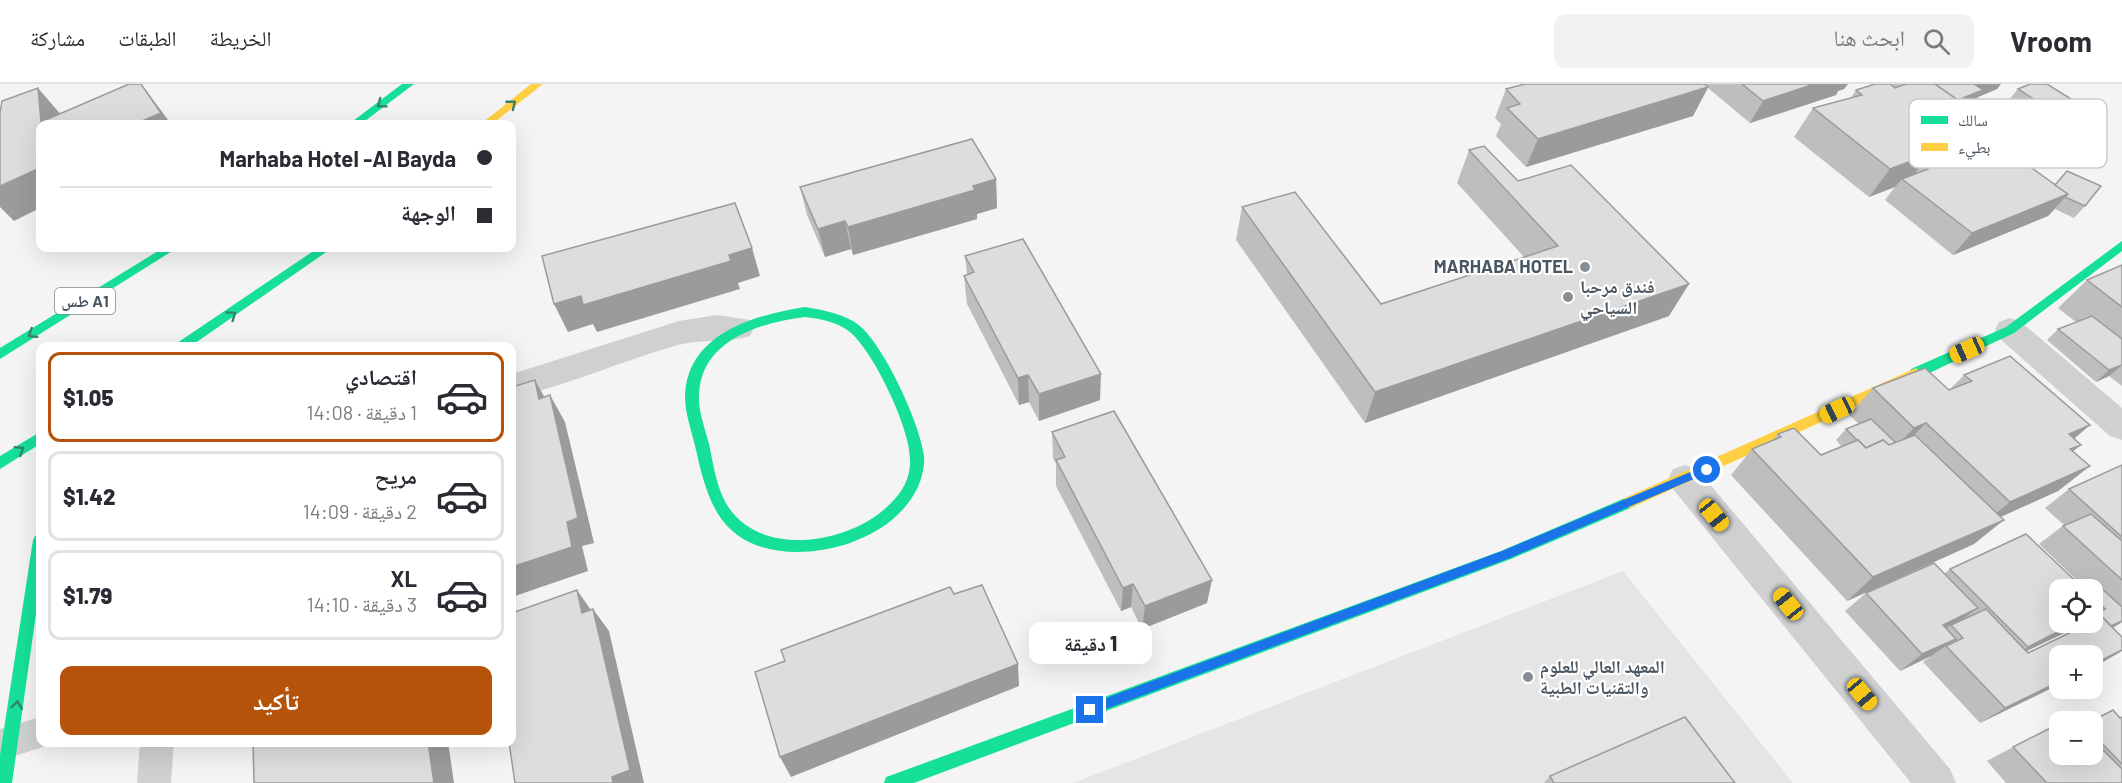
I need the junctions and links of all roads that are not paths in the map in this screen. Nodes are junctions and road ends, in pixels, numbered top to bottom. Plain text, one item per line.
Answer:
1 (408, 84) edge
2 (538, 84) edge
3 (359, 120) edge
4 (491, 120) edge
5 (2122, 245) edge
6 (165, 252) edge
7 (320, 252) edge
8 (739, 328) junction
9 (2010, 330) junction
10 (188, 342) edge
11 (0, 354) edge
12 (516, 385) edge
13 (2122, 427) edge
14 (36, 440) edge
15 (0, 463) edge
16 (1685, 479) junction
17 (36, 596) edge
18 (26, 737) edge
19 (157, 747) edge
20 (4, 783) edge
21 (154, 783) edge
22 (892, 783) edge
23 (1936, 783) edge

1 -> 3 main road
4 -> 2 main road
5 - 9 main road
6 -> 11 main road, طس A1
10 -> 7 main road
8 - 8 main road
8 - 12 street
9 - 13 street
9 - 16 main road
15 -> 14 main road
16 - 22 main road
16 - 23 street
18 -> 17 main road
18 - 20 main road
19 - 21 lane

